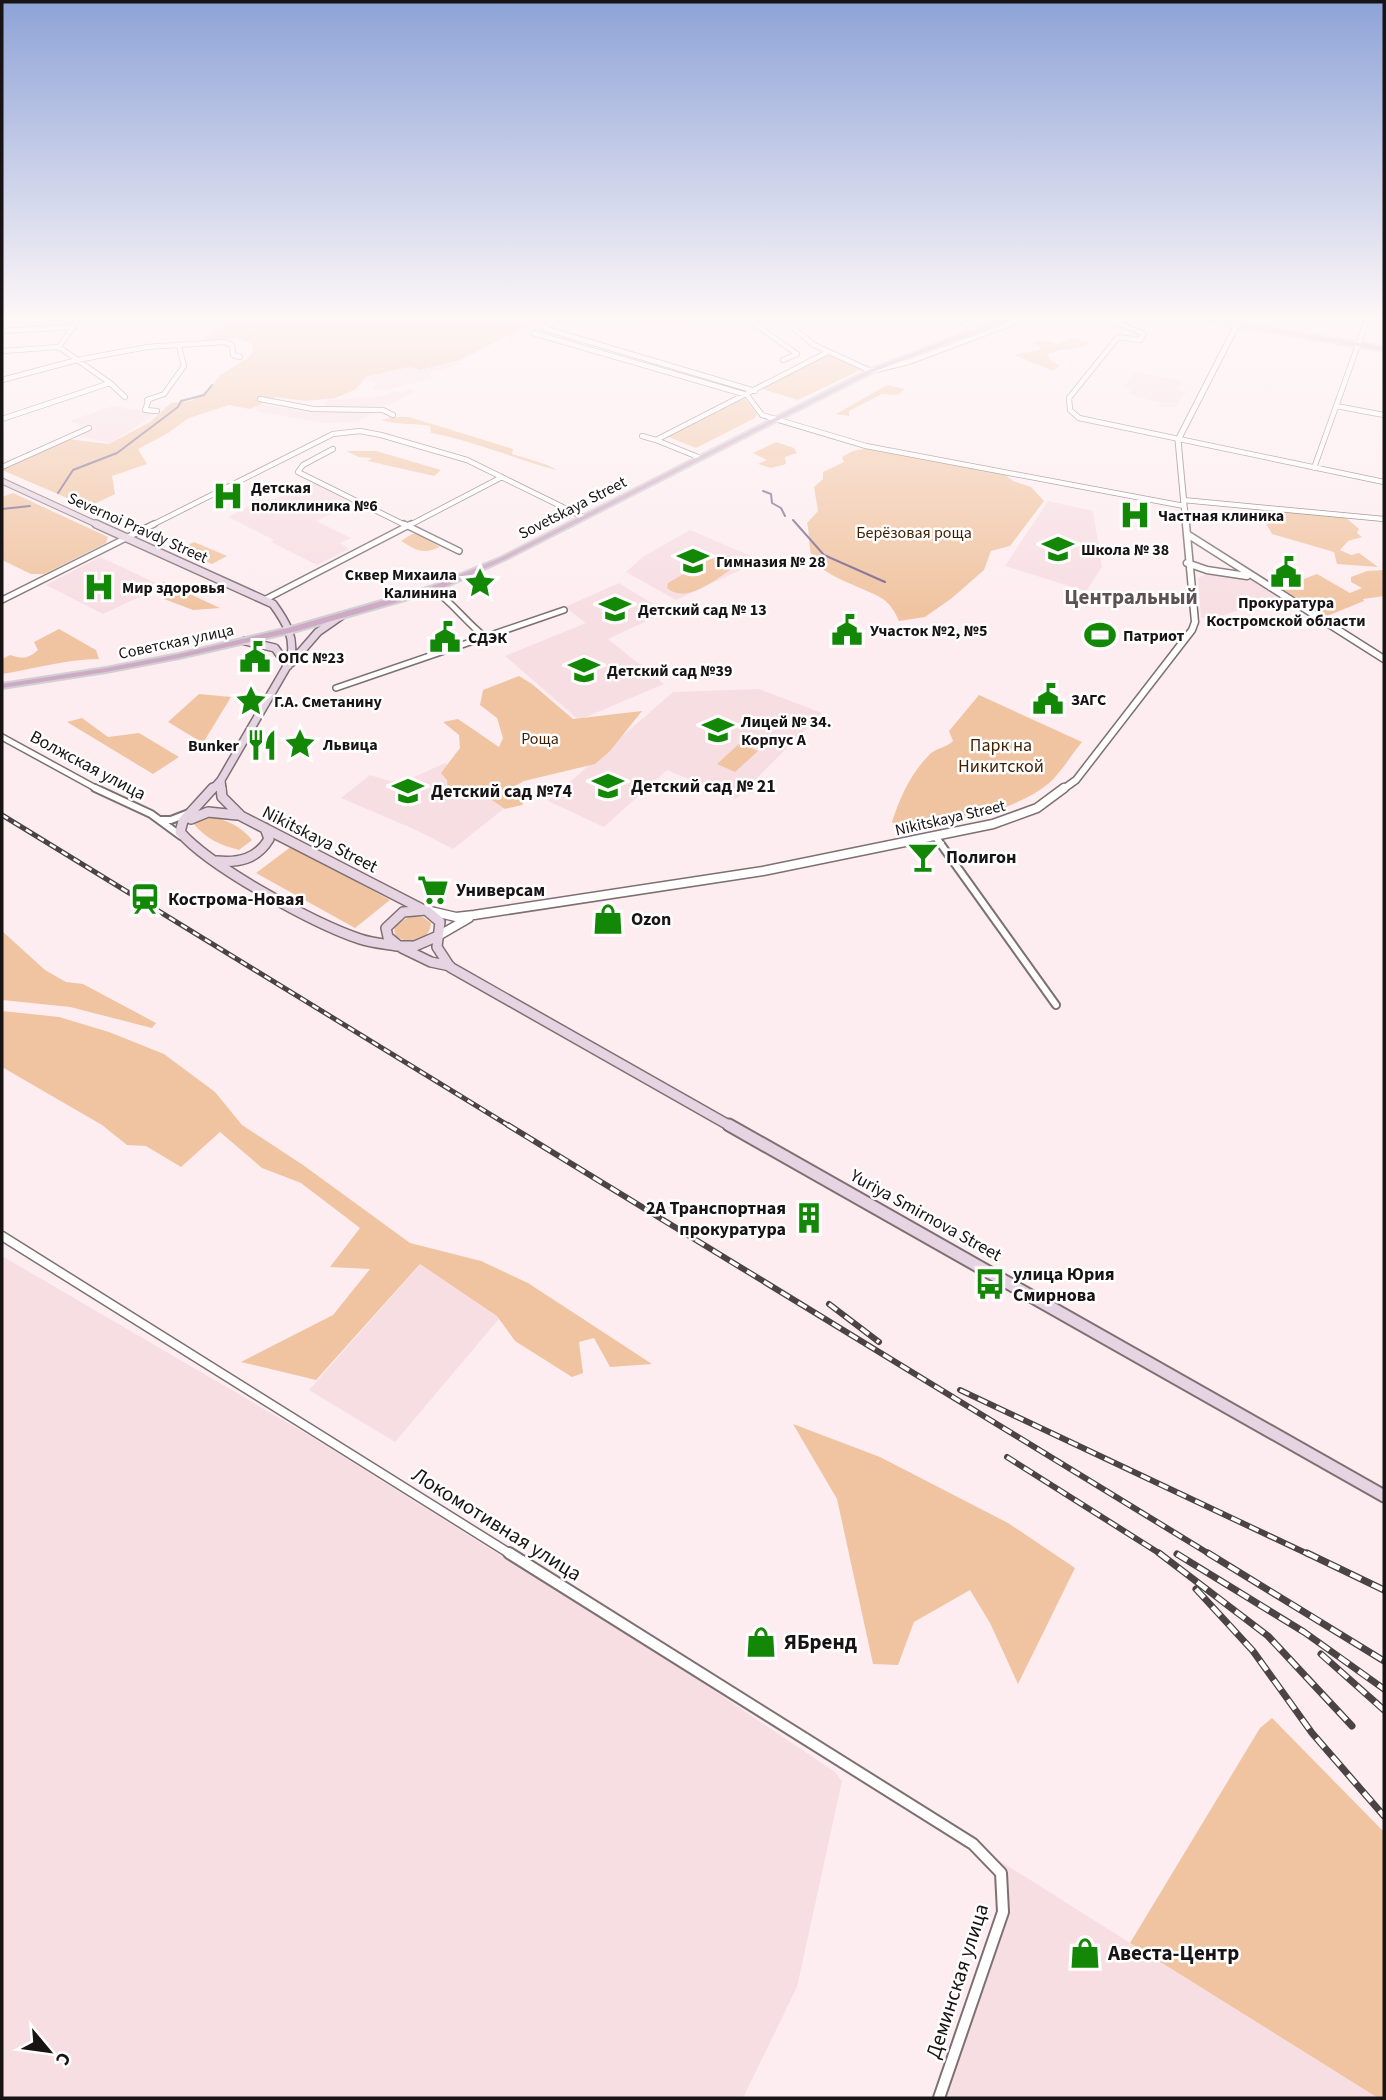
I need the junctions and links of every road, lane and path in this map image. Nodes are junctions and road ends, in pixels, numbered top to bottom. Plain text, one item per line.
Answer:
1 (708, 415) edge
2 (765, 415) edge
3 (781, 415) edge
4 (1076, 415) edge
5 (1191, 415) edge
6 (1333, 415) edge
7 (773, 419) junction
8 (89, 428) dead end
9 (642, 436) dead end
10 (318, 440) junction
11 (656, 440) junction
12 (1178, 440) junction
13 (698, 457) junction
14 (2, 467) edge
15 (1314, 468) junction
16 (502, 477) junction
17 (2, 481) edge
18 (1384, 482) edge
19 (1184, 503) junction
20 (583, 517) junction
21 (1384, 519) edge
22 (409, 524) junction
23 (1187, 534) junction
24 (125, 537) junction
25 (459, 551) dead end
26 (1218, 554) junction
27 (1225, 558) junction
28 (1187, 559) junction
29 (1210, 570) junction
30 (1254, 578) junction
31 (1191, 580) junction
32 (433, 589) junction
33 (266, 598) junction
34 (2, 600) edge
35 (565, 610) dead end
36 (341, 616) junction
37 (289, 630) junction
38 (485, 637) junction
39 (245, 641) junction
40 (1384, 659) edge
41 (288, 666) junction
42 (68, 676) junction
43 (2, 685) edge
44 (335, 688) dead end
45 (2, 692) edge
46 (2, 737) edge
47 (221, 780) junction
48 (208, 811) junction
49 (192, 813) junction
50 (241, 816) junction
51 (160, 820) junction
52 (265, 828) junction
53 (181, 833) junction
54 (935, 836) junction
55 (213, 860) junction
56 (425, 910) junction
57 (474, 915) junction
58 (438, 936) junction
59 (398, 946) junction
60 (450, 967) junction
61 (1056, 1005) dead end
62 (2, 1236) edge
63 (1384, 1496) edge
64 (973, 1844) joint
65 (939, 2098) edge

1 - 11 street
2 - 7 street
3 - 7 main road, Sovetskaya Street
4 - 12 street
5 - 12 street
6 - 15 street
7 - 13 main road, Sovetskaya Street
7 - 19 street
8 - 14 street
9 - 11 street
10 - 16 street
10 - 22 street
10 - 24 street
11 - 13 street
12 - 15 street
12 - 19 street, Nikitskaya Street
13 - 20 main road, Sovetskaya Street
15 - 18 street
16 - 20 street
16 - 22 street
17 - 24 main road, Severnoi Pravdy Street
19 - 21 street
19 - 23 street, Nikitskaya Street
20 - 32 main road, Sovetskaya Street
22 - 25 street
22 - 33 street
23 - 26 street
23 - 28 street, Nikitskaya Street
24 - 33 main road, Severnoi Pravdy Street
24 - 34 street
26 - 27 street
26 - 28 street
27 - 29 street
27 - 30 street
28 - 29 street
28 - 31 street, Nikitskaya Street
29 - 30 street
29 - 31 street
30 - 40 street
31 - 54 street, Nikitskaya Street
32 - 36 main road, Sovetskaya Street
32 - 38 street
33 - 37 main road
35 - 38 street
36 - 37 main road, Sovetskaya Street
36 - 41 main road
37 - 39 main road, Советская улица
37 - 41 main road
38 - 44 street
39 - 41 main road
39 - 42 main road, Советская улица
41 - 47 main road
42 - 43 main road
42 - 45 main road
46 - 51 street, Волжская улица
47 - 49 main road
47 - 50 main road, Nikitskaya Street
48 - 49 street
48 - 50 main road
48 - 53 main road
49 - 51 street
49 - 53 main road
50 - 52 main road, Nikitskaya Street
51 - 53 street, Волжская улица
52 - 55 main road
52 - 56 main road, Nikitskaya Street
53 - 55 main road
54 - 57 street, Nikitskaya Street
54 - 61 street
55 - 59 main road
56 - 57 street
56 - 58 main road
56 - 59 main road
57 - 58 street
58 - 59 main road
58 - 60 main road
59 - 60 main road, Yuriya Smirnova Street
60 - 63 main road, Yuriya Smirnova Street
62 - 64 street, Локомотивная улица
64 - 65 street, Деминская улица

